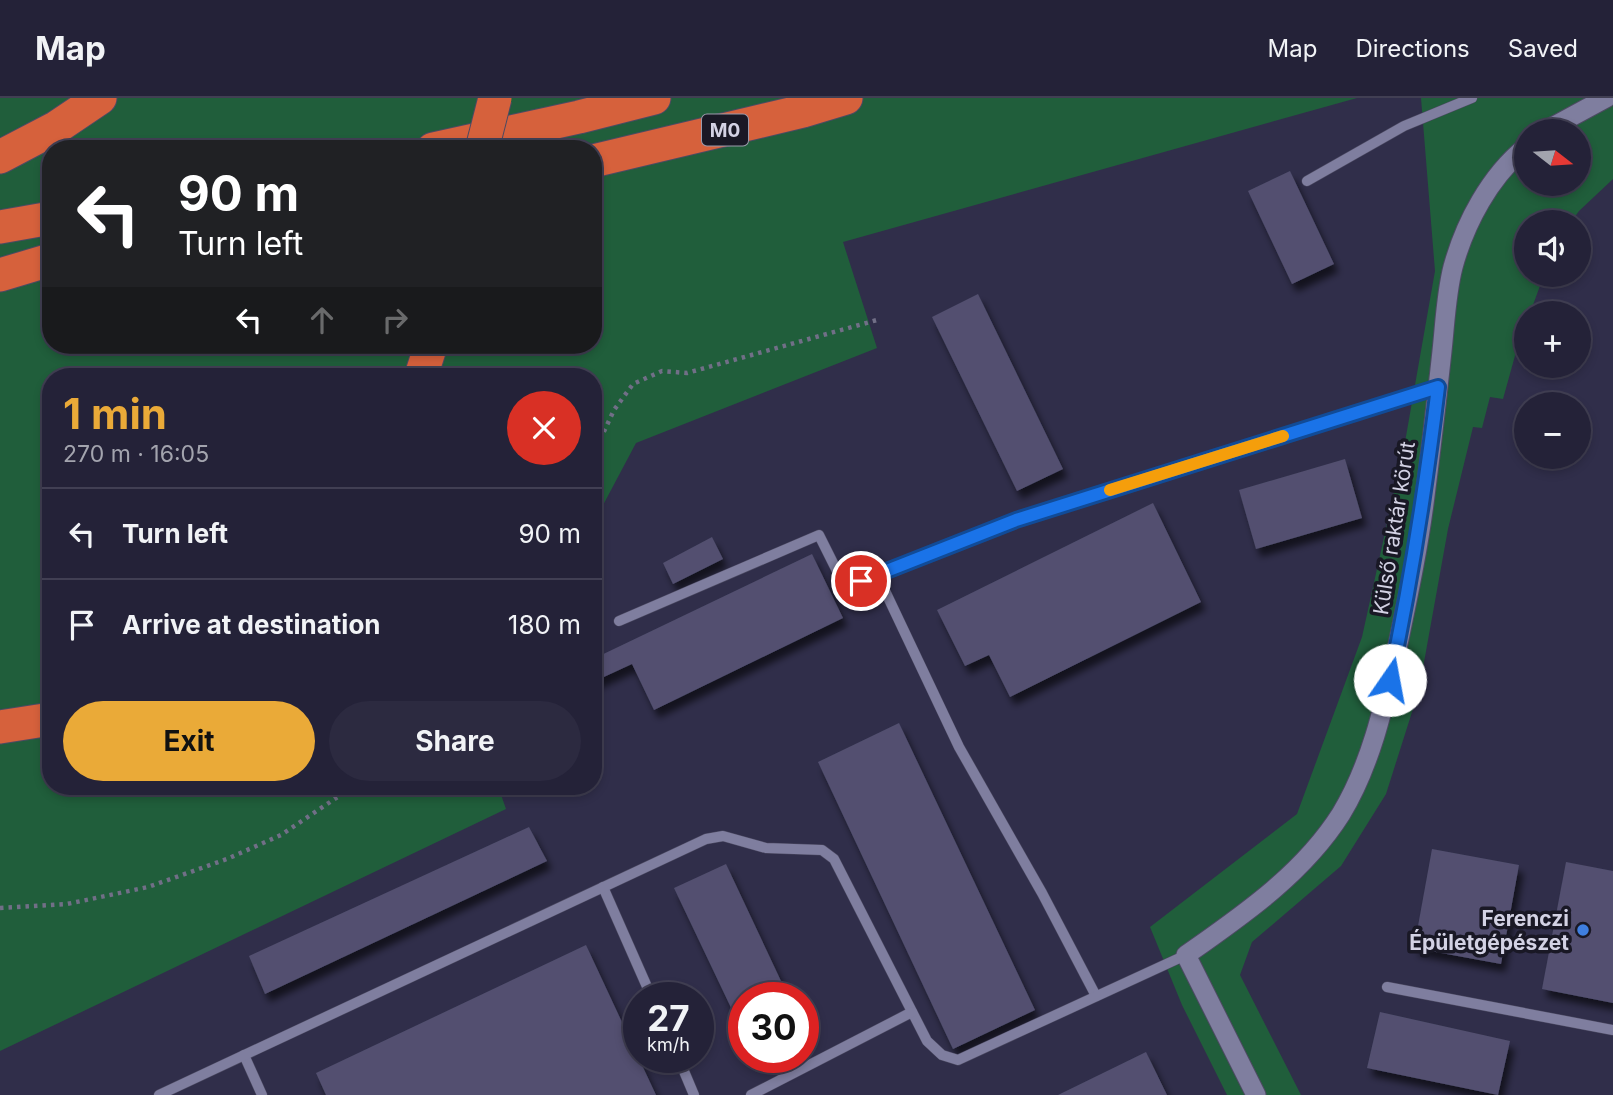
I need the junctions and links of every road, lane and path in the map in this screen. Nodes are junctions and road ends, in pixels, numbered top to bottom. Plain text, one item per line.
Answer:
1 (100, 98) edge
2 (495, 98) edge
3 (654, 98) edge
4 (846, 98) edge
5 (1472, 98) edge
6 (1606, 98) edge
7 (1567, 119) edge
8 (474, 140) edge
9 (484, 140) edge
10 (0, 157) edge
11 (1514, 157) edge
12 (602, 159) edge
13 (1307, 181) dead end
14 (42, 220) edge
15 (0, 227) edge
16 (42, 261) edge
17 (42, 262) edge
18 (0, 269) edge
19 (0, 275) edge
20 (877, 320) dead end
21 (1438, 387) junction
22 (602, 436) edge
23 (877, 574) junction
24 (619, 621) dead end
25 (42, 720) edge
26 (0, 727) edge
27 (341, 795) edge
28 (603, 887) junction
29 (0, 908) edge
30 (1186, 955) junction
31 (645, 982) edge
32 (1387, 987) dead end
33 (1096, 996) junction
34 (912, 1012) junction
35 (1613, 1030) edge
36 (244, 1055) junction
37 (685, 1073) edge
38 (159, 1095) edge
39 (262, 1095) edge
40 (695, 1095) edge
41 (751, 1095) edge
42 (1256, 1095) edge

1 - 10 highway
2 - 9 highway, bridge
3 - 8 highway
4 - 12 highway, M0
5 - 13 lane
6 - 7 street
11 - 21 street, Külső raktár körút
14 - 15 highway
16 - 18 highway
17 - 19 highway
20 - 22 path
21 - 23 lane
21 - 30 street, Külső raktár körút
23 - 24 lane
23 - 33 lane
25 - 26 highway
27 - 29 path
28 - 31 lane
28 - 34 lane
28 - 36 lane
30 - 33 lane
30 - 42 street
32 - 35 lane
33 - 34 lane
34 - 41 lane
36 - 38 lane
36 - 39 lane
37 - 40 lane

